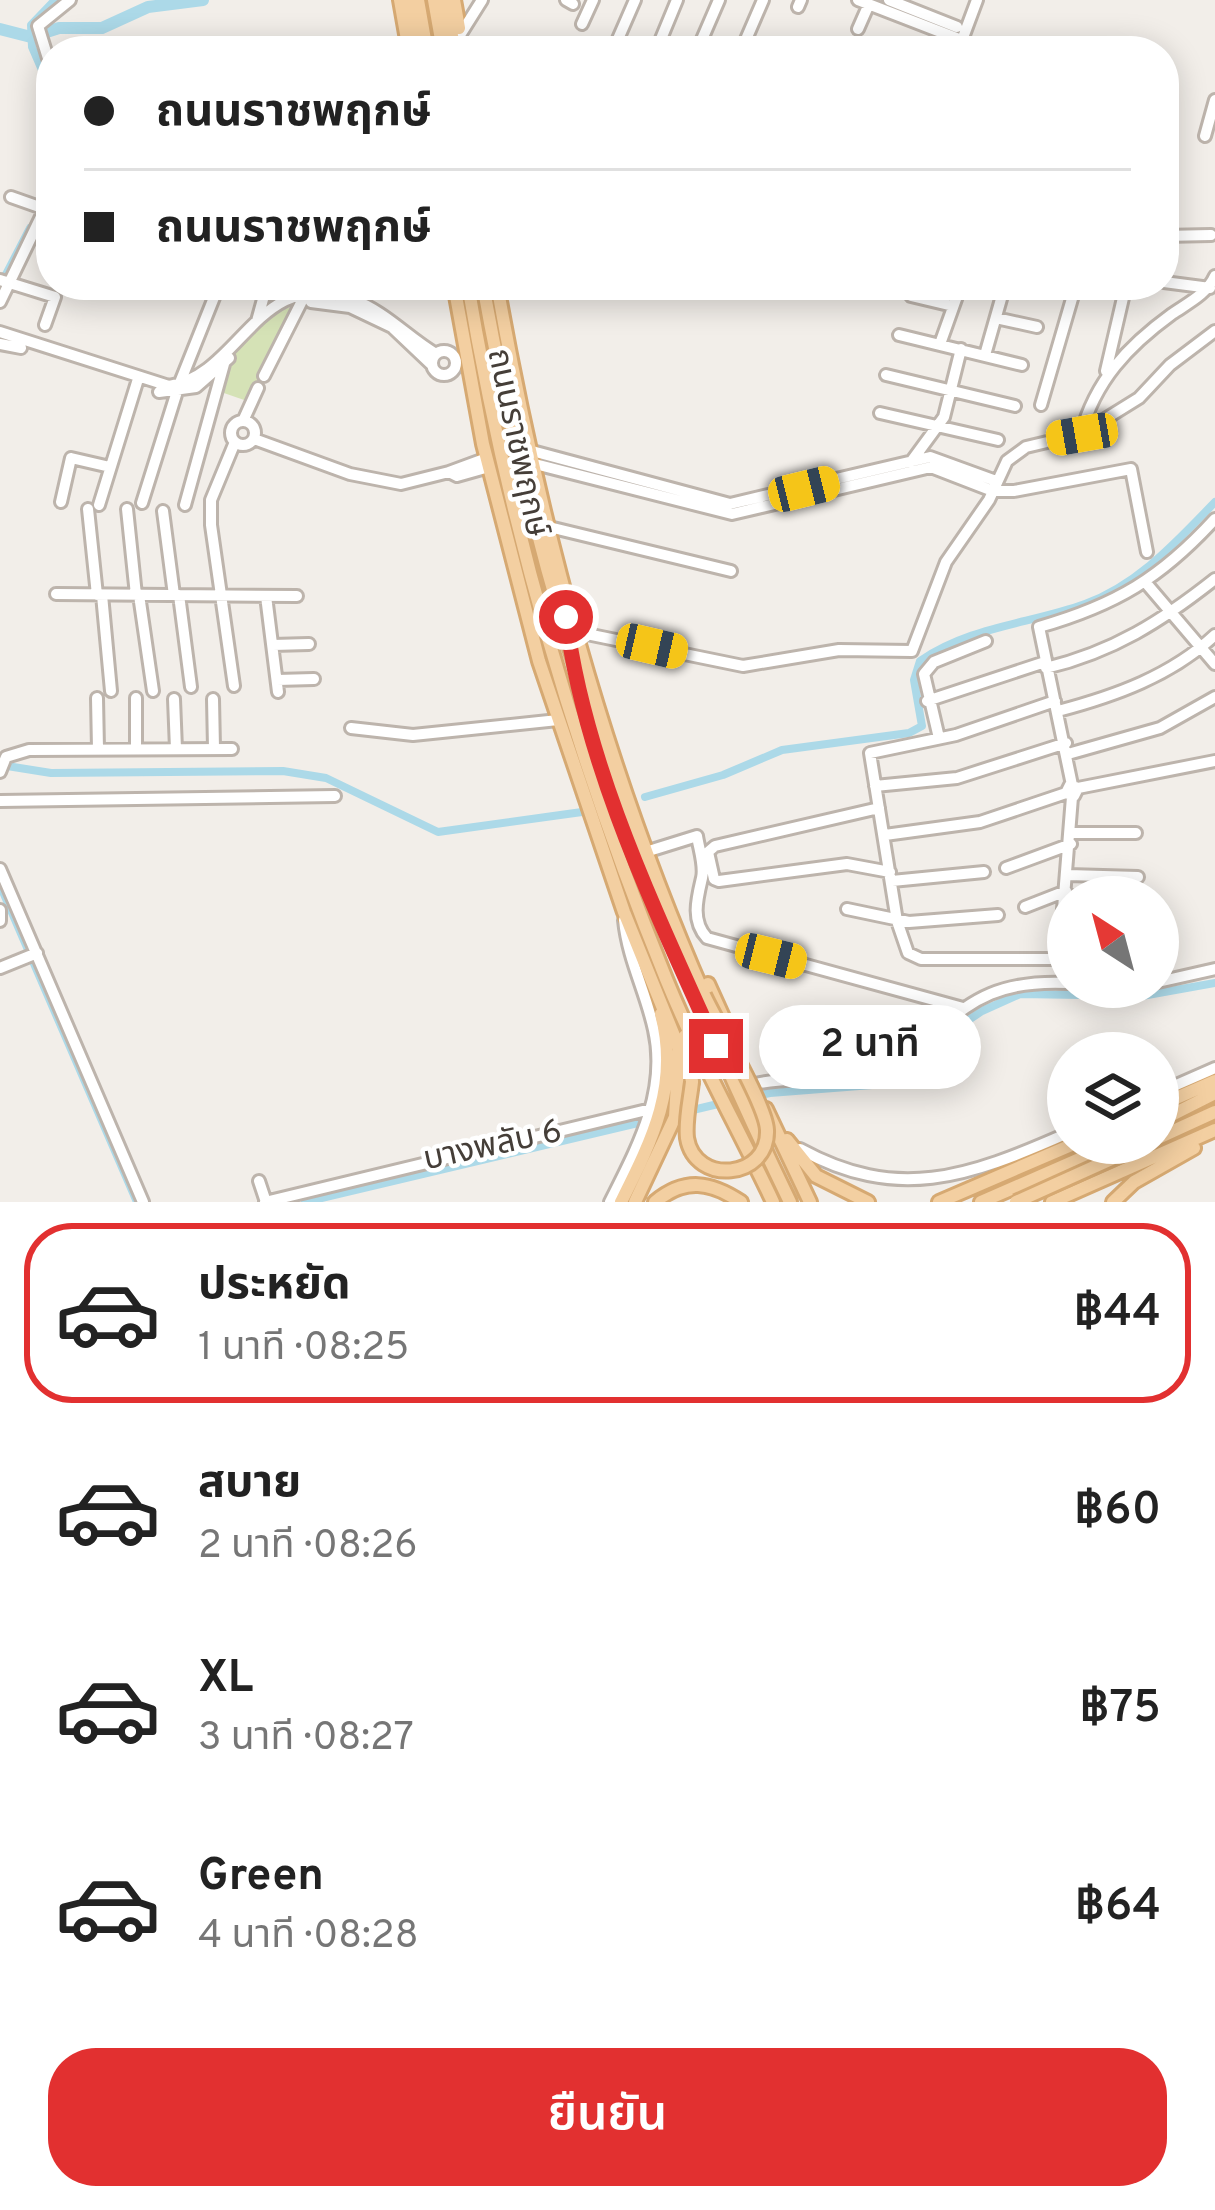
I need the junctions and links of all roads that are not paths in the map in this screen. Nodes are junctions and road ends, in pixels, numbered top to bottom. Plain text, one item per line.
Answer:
1 (70, 0) edge
2 (400, 0) edge
3 (482, 0) edge
4 (593, 0) edge
5 (635, 0) edge
6 (677, 0) edge
7 (719, 0) edge
8 (763, 0) edge
9 (890, 0) edge
10 (977, 0) edge
11 (445, 1) edge
12 (864, 2) edge
13 (413, 4) edge
14 (582, 24) dead end
15 (958, 27) dead end
16 (858, 29) dead end
17 (460, 35) joint
18 (39, 36) edge
19 (409, 36) edge
20 (413, 36) edge
21 (424, 36) edge
22 (440, 36) edge
23 (455, 36) edge
24 (619, 36) edge
25 (662, 36) edge
26 (703, 36) edge
27 (747, 36) edge
28 (939, 36) edge
29 (964, 36) edge
30 (1215, 100) edge
31 (1205, 136) dead end
32 (11, 197) dead end
33 (36, 206) edge
34 (36, 216) edge
35 (1211, 235) dead end
36 (1179, 236) edge
37 (5, 281) edge
38 (1179, 282) edge
39 (1212, 282) edge
40 (36, 291) edge
41 (54, 300) edge
42 (213, 300) edge
43 (262, 300) edge
44 (296, 300) edge
45 (303, 300) edge
46 (324, 300) edge
47 (455, 300) edge
48 (471, 300) edge
49 (487, 300) edge
50 (490, 300) edge
51 (500, 300) edge
52 (926, 300) edge
53 (956, 300) edge
54 (1001, 300) edge
55 (1072, 300) edge
56 (1123, 300) edge
57 (0, 302) edge
58 (953, 307) junction
59 (996, 318) junction
60 (256, 321) junction
61 (45, 325) dead end
62 (1037, 326) dead end
63 (1215, 331) edge
64 (899, 335) dead end
65 (4, 339) edge
66 (940, 344) junction
67 (961, 349) junction
68 (508, 350) junction
69 (985, 356) junction
70 (434, 359) junction
71 (222, 362) junction
72 (1022, 365) dead end
73 (462, 371) junction
74 (1106, 374) junction
75 (886, 375) dead end
76 (137, 382) junction
77 (177, 389) junction
78 (951, 391) junction
79 (1041, 405) dead end
80 (1015, 406) dead end
81 (880, 413) dead end
82 (243, 421) junction
83 (937, 426) junction
84 (1082, 434) junction
85 (254, 439) junction
86 (998, 440) dead end
87 (235, 442) junction
88 (533, 458) junction
89 (488, 462) junction
90 (911, 462) junction
91 (110, 467) junction
92 (995, 486) junction
93 (61, 502) dead end
94 (142, 503) dead end
95 (706, 504) junction
96 (185, 506) dead end
97 (127, 509) dead end
98 (163, 511) dead end
99 (1215, 519) edge
100 (549, 527) junction
101 (1147, 552) dead end
102 (731, 571) dead end
103 (561, 577) junction
104 (1215, 579) edge
105 (1146, 583) junction
106 (56, 594) dead end
107 (100, 595) junction
108 (138, 595) junction
109 (177, 595) junction
110 (266, 596) junction
111 (297, 596) dead end
112 (220, 598) junction
113 (1172, 614) junction
114 (577, 632) junction
115 (1215, 635) edge
116 (986, 641) dead end
117 (309, 644) dead end
118 (273, 645) junction
119 (1202, 648) junction
120 (571, 657) junction
121 (1215, 664) edge
122 (1046, 665) junction
123 (314, 679) dead end
124 (234, 686) dead end
125 (191, 687) dead end
126 (111, 691) dead end
127 (153, 691) dead end
128 (1215, 697) edge
129 (97, 698) dead end
130 (136, 698) dead end
131 (175, 699) dead end
132 (213, 699) dead end
133 (927, 700) junction
134 (1057, 706) junction
135 (559, 720) junction
136 (351, 728) dead end
137 (939, 739) junction
138 (214, 748) junction
139 (570, 748) junction
140 (1067, 748) junction
141 (98, 749) junction
142 (136, 749) junction
143 (176, 749) junction
144 (232, 749) dead end
145 (1215, 761) edge
146 (1, 770) edge
147 (875, 786) junction
148 (597, 790) junction
149 (1072, 791) junction
150 (335, 796) dead end
151 (0, 800) edge
152 (634, 806) junction
153 (879, 808) junction
154 (1136, 833) dead end
155 (885, 835) junction
156 (1071, 838) junction
157 (652, 850) junction
158 (1006, 868) dead end
159 (0, 869) edge
160 (984, 872) dead end
161 (1068, 875) joint
162 (1091, 876) edge
163 (891, 877) junction
164 (1047, 899) edge
165 (1025, 908) dead end
166 (847, 909) dead end
167 (0, 910) edge
168 (623, 912) junction
169 (998, 915) dead end
170 (0, 920) edge
171 (897, 920) junction
172 (27, 957) junction
173 (1047, 959) edge
174 (0, 965) edge
175 (1215, 969) edge
176 (1179, 977) edge
177 (1047, 983) edge
178 (668, 984) junction
179 (963, 1008) junction
180 (1215, 1068) edge
181 (1215, 1081) edge
182 (1179, 1084) edge
183 (729, 1093) junction
184 (759, 1093) junction
185 (1215, 1096) edge
186 (1179, 1097) edge
187 (739, 1113) junction
188 (1179, 1114) edge
189 (1215, 1115) edge
190 (657, 1120) junction
191 (771, 1120) junction
192 (1179, 1130) edge
193 (1215, 1132) edge
194 (1047, 1143) edge
195 (1047, 1155) edge
196 (1076, 1164) edge
197 (1084, 1164) edge
198 (1101, 1164) edge
199 (259, 1181) dead end
200 (638, 1196) edge
201 (871, 1198) edge
202 (935, 1199) edge
203 (143, 1202) edge
204 (266, 1202) edge
205 (610, 1202) edge
206 (621, 1202) edge
207 (655, 1202) edge
208 (742, 1202) edge
209 (773, 1202) edge
210 (790, 1202) edge
211 (810, 1202) edge
212 (985, 1202) edge
213 (1014, 1202) edge
214 (1052, 1202) edge
215 (1113, 1202) edge

1 - 18 street
2 - 19 main road
3 - 17 street
4 - 14 street
5 - 24 street
6 - 25 street
7 - 26 street
8 - 27 street
9 - 15 street
10 - 29 street
11 - 17 main road
11 - 22 main road
11 - 23 main road
12 - 16 street
12 - 28 street
13 - 20 main road
13 - 21 main road
30 - 31 street
32 - 33 street
34 - 37 street
35 - 36 street
37 - 40 street
37 - 57 street
38 - 39 street
39 - 74 street
41 - 61 street
42 - 77 street
43 - 60 street
44 - 60 street
45 - 82 street
46 - 70 street
47 - 73 main road, ถนนราชพฤกษ์
48 - 148 main road, ถนนราชพฤกษ์
49 - 120 main road, ถนนราชพฤกษ์
50 - 68 main road
51 - 68 main road, ถนนราชพฤกษ์
52 - 58 street
53 - 58 street
54 - 59 street
55 - 79 street
56 - 74 street
58 - 66 street
59 - 62 street
59 - 69 street
60 - 71 street
63 - 84 street
64 - 66 street
65 - 76 street
66 - 67 street
67 - 69 street
67 - 78 street
68 - 88 main road, ถนนราชพฤกษ์
69 - 72 street
70 - 73 street
70 - 73 street
71 - 77 street
71 - 96 street
73 - 89 main road, ถนนราชพฤกษ์
74 - 84 street
75 - 78 street
76 - 77 street
76 - 91 street
77 - 94 street
78 - 80 street
78 - 83 street
81 - 83 street
82 - 85 street
82 - 87 street
83 - 86 street
83 - 90 street
84 - 92 street
85 - 87 street
85 - 89 street
87 - 112 street
88 - 95 street
88 - 100 main road, ถนนราชพฤกษ์
89 - 135 main road, ถนนราชพฤกษ์
90 - 92 street
90 - 95 street
91 - 93 street
91 - 107 street
92 - 95 street
92 - 101 street
92 - 114 street
97 - 108 street
98 - 109 street
99 - 105 street
100 - 102 street
100 - 103 main road, ถนนราชพฤกษ์
103 - 114 main road
103 - 120 main road
104 - 113 street
105 - 113 street
105 - 122 street
106 - 107 street
107 - 108 street
107 - 126 street
108 - 109 street
108 - 127 street
109 - 112 street
109 - 125 street
110 - 111 street
110 - 112 street
110 - 118 street
112 - 124 street
113 - 119 street
113 - 122 street
114 - 152 main road
115 - 119 street
116 - 133 street
117 - 118 street
118 - 123 street
119 - 121 street
119 - 134 street
120 - 183 main road, ถนนราชพฤกษ์
122 - 133 street
122 - 134 street
128 - 140 street
129 - 141 street
130 - 142 street
131 - 143 street
132 - 138 street
133 - 137 street
134 - 137 street
134 - 140 street
135 - 136 street
135 - 139 main road, ถนนราชพฤกษ์
137 - 147 street
138 - 143 street
138 - 144 street
139 - 148 main road
139 - 168 main road
140 - 147 street
140 - 149 street
141 - 142 street
141 - 146 street
142 - 143 street
145 - 149 street
146 - 151 street
147 - 153 street
148 - 178 main road, ถนนราชพฤกษ์
149 - 155 street
149 - 156 street
150 - 151 street
152 - 157 main road
152 - 178 main road, bridge
153 - 155 street
153 - 163 street
154 - 156 street
155 - 163 street
156 - 158 street
156 - 161 street
157 - 179 street
157 - 184 main road
159 - 172 street
160 - 163 street
161 - 162 street
163 - 171 street
164 - 165 street
166 - 171 street
167 - 170 street
168 - 190 street
168 - 190 main road
169 - 171 street
171 - 173 street
172 - 174 street
172 - 203 street
175 - 176 street
177 - 179 street
178 - 183 main road, ถนนราชพฤกษ์
179 - 184 street
180 - 182 street
181 - 186 main road
183 - 187 main road, ถนนราชพฤกษ์
184 - 191 main road
185 - 188 main road
187 - 209 main road, ถนนราชพฤกษ์
187 - 210 main road, ถนนราชพฤกษ์
189 - 192 main road
190 - 200 main road
190 - 204 street, บางพลับ 6
190 - 205 street
190 - 206 main road
191 - 201 main road
191 - 211 main road
193 - 214 main road
193 - 215 main road
194 - 202 street
195 - 202 main road
196 - 212 main road
197 - 213 main road, bridge
198 - 213 main road, bridge
199 - 204 street
207 - 208 main road

